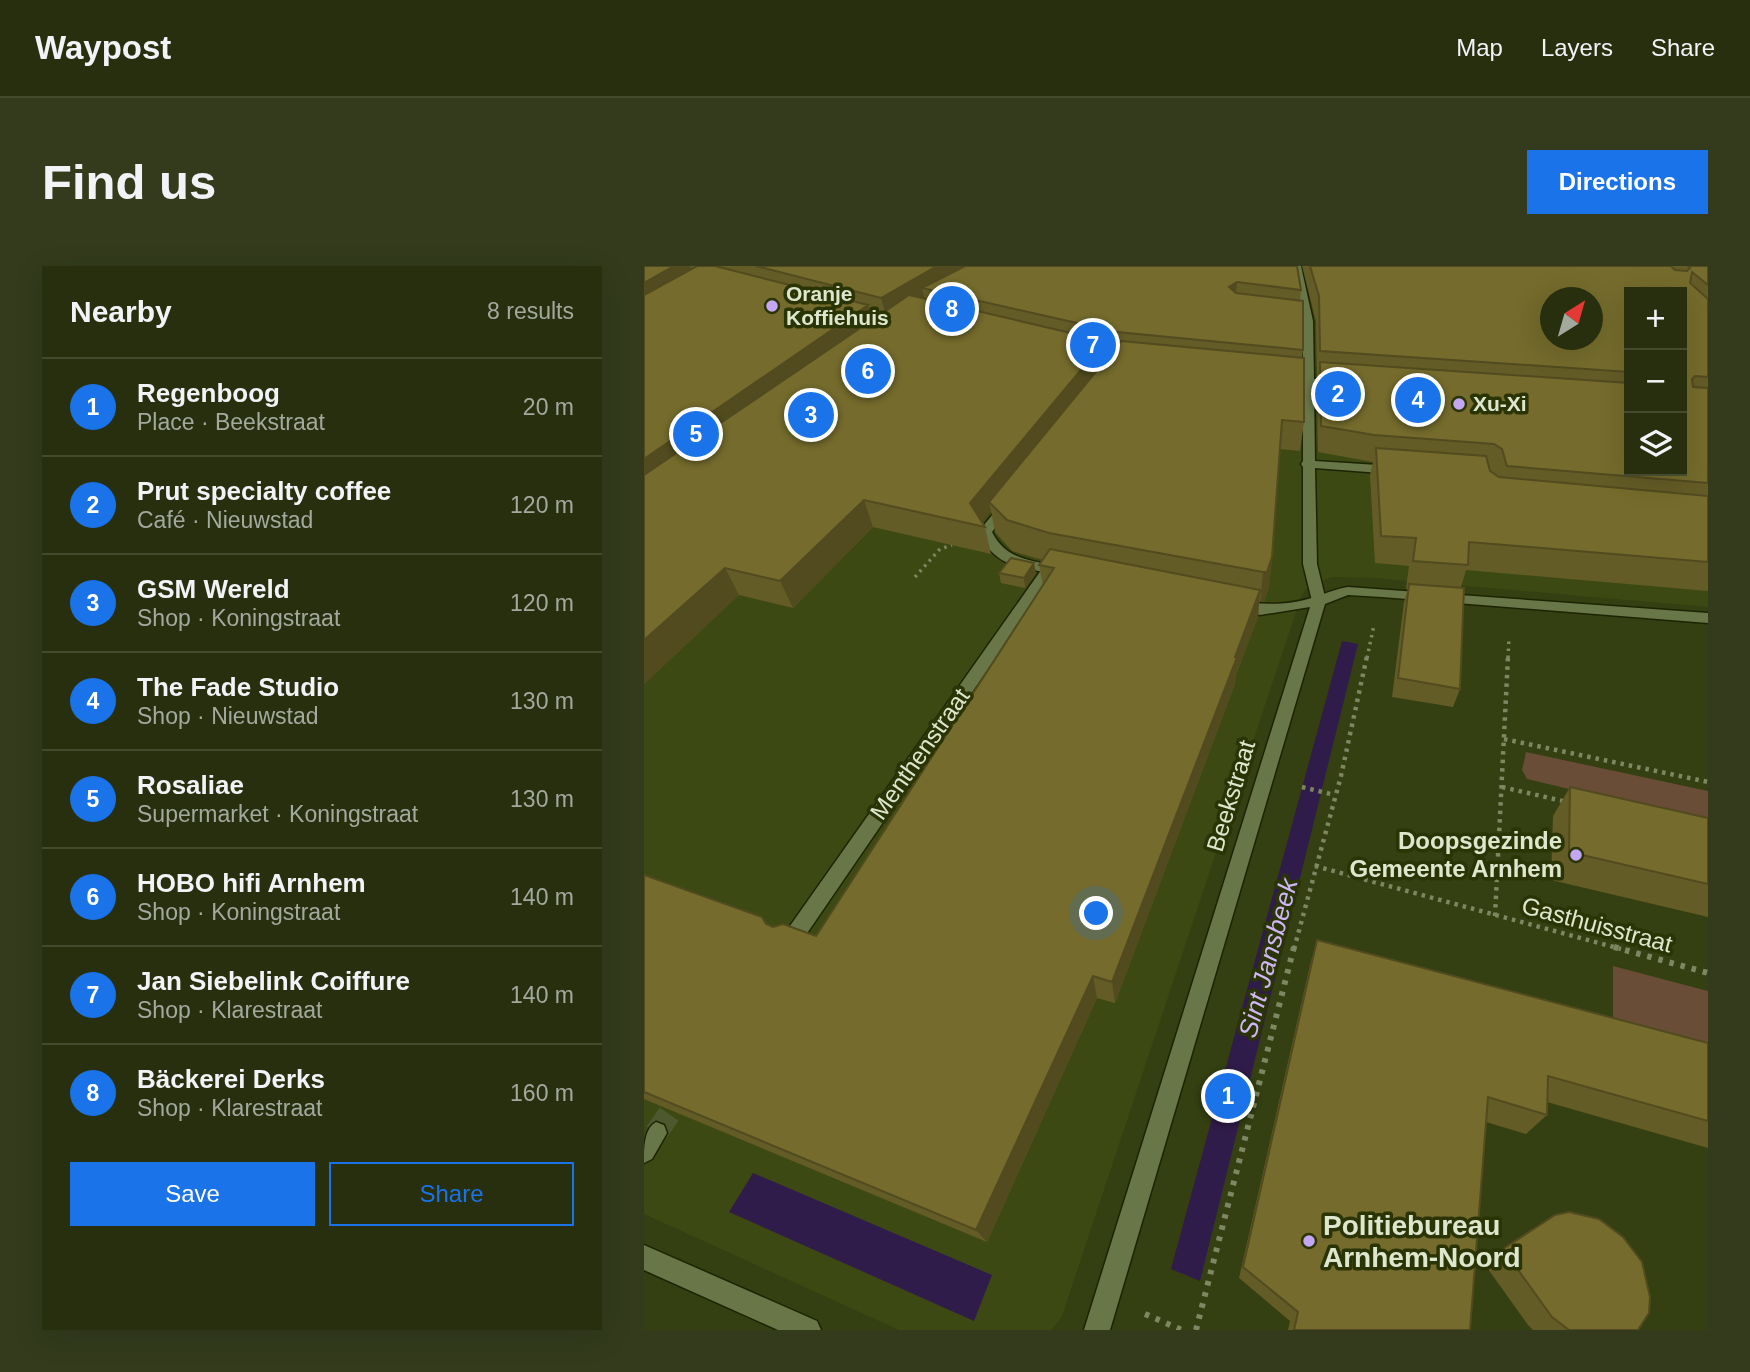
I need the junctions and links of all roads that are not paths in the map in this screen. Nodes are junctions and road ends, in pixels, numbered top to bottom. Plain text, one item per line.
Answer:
1 (1297, 266) edge
2 (1273, 378) edge
3 (1311, 382) junction
4 (1352, 385) edge
5 (1307, 464) junction
6 (1403, 471) edge
7 (1019, 490) edge
8 (1049, 569) junction
9 (1075, 574) edge
10 (1318, 601) junction
11 (1221, 602) edge
12 (1708, 618) edge
13 (792, 939) edge
14 (644, 1257) edge
15 (808, 1330) edge
16 (1097, 1330) edge

1 - 3 street, Beekstraat
2 - 3 street
3 - 4 street
3 - 5 street, Beekstraat
5 - 6 street
5 - 10 street, Beekstraat
7 - 8 street
8 - 9 street
8 - 13 street, Menthenstraat
10 - 11 street
10 - 12 street
10 - 16 street, Beekstraat
14 - 15 street

